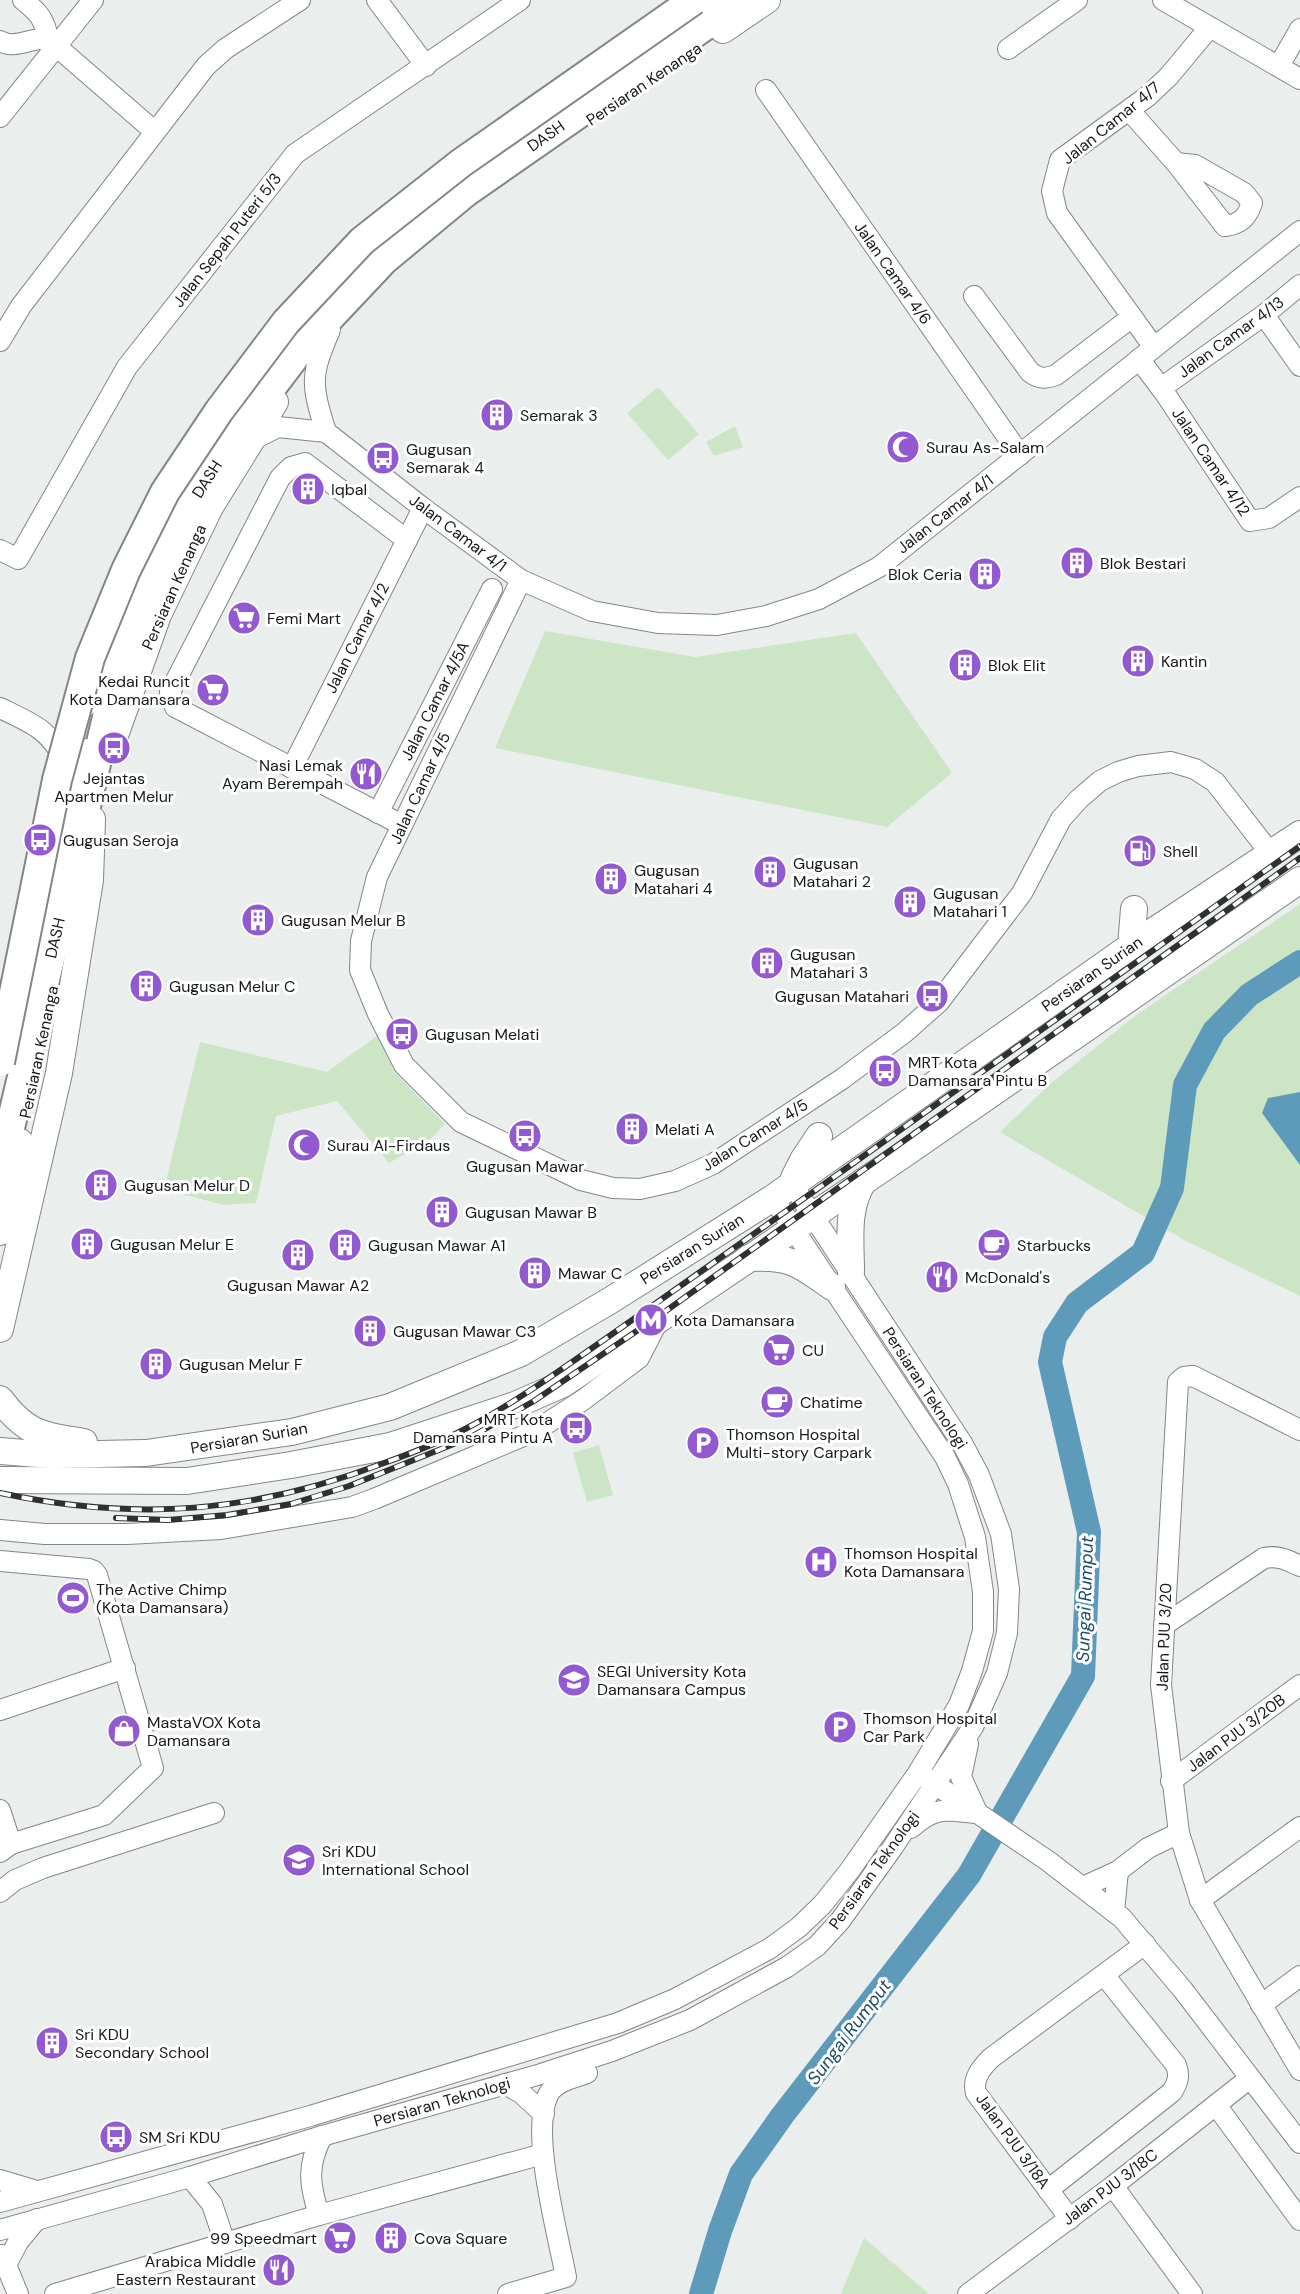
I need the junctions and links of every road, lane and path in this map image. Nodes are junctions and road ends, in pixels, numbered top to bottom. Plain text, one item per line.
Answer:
1 (23, 0) edge
2 (93, 0) edge
3 (300, 0) edge
4 (377, 0) edge
5 (520, 0) edge
6 (694, 0) edge
7 (703, 0) edge
8 (715, 0) edge
9 (742, 0) edge
10 (748, 0) edge
11 (767, 0) edge
12 (1077, 0) edge
13 (1163, 0) edge
14 (1209, 28) junction
15 (1300, 29) edge
16 (0, 41) edge
17 (52, 42) junction
18 (643, 49) junction
19 (1008, 49) dead end
20 (426, 66) junction
21 (1279, 66) junction
22 (1300, 79) edge
23 (766, 90) dead end
24 (1129, 110) junction
25 (0, 117) edge
26 (154, 131) junction
27 (568, 136) junction
28 (1176, 163) dead end
29 (1300, 231) edge
30 (1300, 285) edge
31 (974, 297) dead end
32 (1263, 315) junction
33 (1132, 317) junction
34 (330, 330) junction
35 (0, 341) edge
36 (1146, 353) junction
37 (1300, 366) edge
38 (1161, 388) junction
39 (326, 432) junction
40 (244, 450) junction
41 (1020, 455) junction
42 (1300, 497) edge
43 (423, 508) junction
44 (407, 540) junction
45 (0, 550) edge
46 (521, 580) junction
47 (492, 589) dead end
48 (101, 684) junction
49 (0, 708) edge
50 (40, 728) junction
51 (292, 768) junction
52 (75, 792) junction
53 (378, 813) junction
54 (92, 819) junction
55 (402, 825) junction
56 (1300, 834) edge
57 (1272, 854) junction
58 (1300, 880) edge
59 (1134, 909) dead end
60 (1131, 946) junction
61 (0, 1062) edge
62 (0, 1129) edge
63 (819, 1136) dead end
64 (0, 1170) edge
65 (863, 1181) junction
66 (782, 1191) junction
67 (804, 1223) junction
68 (0, 1232) edge
69 (749, 1258) junction
70 (841, 1280) junction
71 (659, 1319) junction
72 (0, 1329) edge
73 (0, 1399) edge
74 (1300, 1430) edge
75 (0, 1451) edge
76 (146, 1453) junction
77 (0, 1480) edge
78 (0, 1530) edge
79 (0, 1561) edge
80 (1300, 1566) edge
81 (1164, 1625) junction
82 (125, 1668) junction
83 (1300, 1685) edge
84 (0, 1710) edge
85 (974, 1727) junction
86 (918, 1773) junction
87 (1171, 1781) junction
88 (935, 1784) junction
89 (0, 1810) edge
90 (213, 1813) dead end
91 (982, 1816) junction
92 (1300, 1827) edge
93 (1179, 1833) junction
94 (893, 1847) junction
95 (6, 1848) edge
96 (1118, 1871) junction
97 (1083, 1887) junction
98 (0, 1892) edge
99 (1200, 1900) junction
100 (1114, 1912) junction
101 (1145, 1944) junction
102 (1104, 1974) junction
103 (1300, 1976) edge
104 (1261, 2005) junction
105 (612, 2051) junction
106 (1300, 2070) edge
107 (1250, 2078) junction
108 (505, 2084) junction
109 (1216, 2106) junction
110 (544, 2114) junction
111 (322, 2136) junction
112 (1298, 2136) edge
113 (543, 2154) junction
114 (190, 2177) junction
115 (0, 2180) edge
116 (1113, 2186) junction
117 (1048, 2190) junction
118 (37, 2191) junction
119 (0, 2202) edge
120 (319, 2215) junction
121 (37, 2219) junction
122 (1070, 2219) junction
123 (1300, 2220) edge
124 (0, 2230) edge
125 (225, 2243) junction
126 (3, 2257) edge
127 (1188, 2292) edge
128 (18, 2294) edge
129 (55, 2294) edge
130 (508, 2294) edge
131 (968, 2294) edge

1 - 17 street
2 - 17 street
3 - 26 street
4 - 20 street
5 - 20 street, Jalan Sepah Puteri 5/3
6 - 61 highway, DASH, bridge
7 - 18 main road
8 - 18 main road, Persiaran Kenanga
9 - 64 highway, DASH
10 - 27 main road
11 - 27 main road, Persiaran Kenanga
12 - 19 street
13 - 14 street
14 - 21 street
14 - 24 street, Jalan Camar 4/7
15 - 21 street
16 - 17 street
17 - 25 street
17 - 26 street
18 - 48 main road, Persiaran Kenanga
20 - 45 street, Jalan Sepah Puteri 5/3
21 - 22 street
23 - 41 street, Jalan Camar 4/6
24 - 28 street
24 - 33 street, Jalan Camar 4/7
26 - 35 street
27 - 34 main road, Persiaran Kenanga
29 - 36 street, Jalan Camar 4/1
30 - 32 street, Jalan Camar 4/13
31 - 33 street
32 - 37 street
32 - 38 street, Jalan Camar 4/13
33 - 36 street, Jalan Camar 4/7
34 - 39 street
34 - 40 main road, Persiaran Kenanga
36 - 38 street, Jalan Camar 4/12
36 - 41 street, Jalan Camar 4/1
38 - 42 street, Jalan Camar 4/12
39 - 40 street
39 - 43 street, Jalan Camar 4/1
40 - 54 main road, Persiaran Kenanga
41 - 46 street, Jalan Camar 4/1
43 - 44 street, Jalan Camar 4/2
43 - 46 street, Jalan Camar 4/1
44 - 51 street, Jalan Camar 4/2
44 - 51 street
46 - 55 street, Jalan Camar 4/5
47 - 53 street, Jalan Camar 4/5A
48 - 50 street
48 - 52 main road, Persiaran Kenanga
49 - 50 street
50 - 52 street
51 - 53 street
52 - 62 main road, Persiaran Kenanga
53 - 55 street
54 - 68 main road, Persiaran Kenanga
54 - 72 main road
55 - 57 street, Jalan Camar 4/5
56 - 57 main road, Persiaran Surian
57 - 60 main road, Persiaran Surian
58 - 65 main road, Persiaran Surian
59 - 60 main road
60 - 66 main road, Persiaran Surian
63 - 66 main road
65 - 67 main road, Persiaran Surian
65 - 70 main road
66 - 67 street, Persiaran Teknologi
66 - 76 main road, Persiaran Surian
67 - 69 main road, Persiaran Surian
67 - 70 street, Persiaran Teknologi
69 - 70 main road
69 - 71 main road, Persiaran Surian
70 - 85 street, Persiaran Teknologi
70 - 86 street, Persiaran Teknologi
71 - 77 main road, Persiaran Surian
71 - 78 street
73 - 76 main road
74 - 81 street, Jalan PJU 3/20
75 - 76 main road, Persiaran Surian
79 - 82 street
80 - 81 street
81 - 87 street, Jalan PJU 3/20
82 - 84 street
82 - 95 street
83 - 87 street, Jalan PJU 3/20B
85 - 88 street, Persiaran Teknologi
85 - 91 street
86 - 88 street
86 - 118 street, Persiaran Teknologi
87 - 93 street, Jalan PJU 3/20
88 - 91 street
88 - 94 street, Persiaran Teknologi
89 - 95 street
90 - 98 street
91 - 94 street
91 - 97 street
92 - 99 street
93 - 96 street
93 - 99 street, Jalan PJU 3/20
94 - 105 street, Persiaran Teknologi
96 - 97 street
96 - 100 street
97 - 100 street
99 - 104 street, Jalan PJU 3/20
100 - 101 street
101 - 102 street, Jalan PJU 3/18A
101 - 107 street
102 - 117 street, Jalan PJU 3/18A
102 - 117 street
103 - 104 street
104 - 106 street, Jalan PJU 3/20
105 - 108 street, Persiaran Teknologi
105 - 110 street
107 - 109 street, Jalan PJU 3/18C
107 - 112 street
108 - 110 street
108 - 111 street, Persiaran Teknologi
109 - 116 street, Jalan PJU 3/18C
109 - 123 street
110 - 113 street
111 - 114 street, Persiaran Teknologi
111 - 120 street
113 - 120 street
113 - 130 street
114 - 121 street, Persiaran Teknologi
114 - 125 street
115 - 118 street
116 - 122 street, Jalan PJU 3/18C
116 - 127 street
117 - 122 street, Jalan PJU 3/18A
118 - 119 street, Persiaran Teknologi
120 - 125 street
121 - 124 street, Persiaran Teknologi
121 - 126 street
122 - 131 street, Jalan PJU 3/18C
125 - 129 street
126 - 128 street

